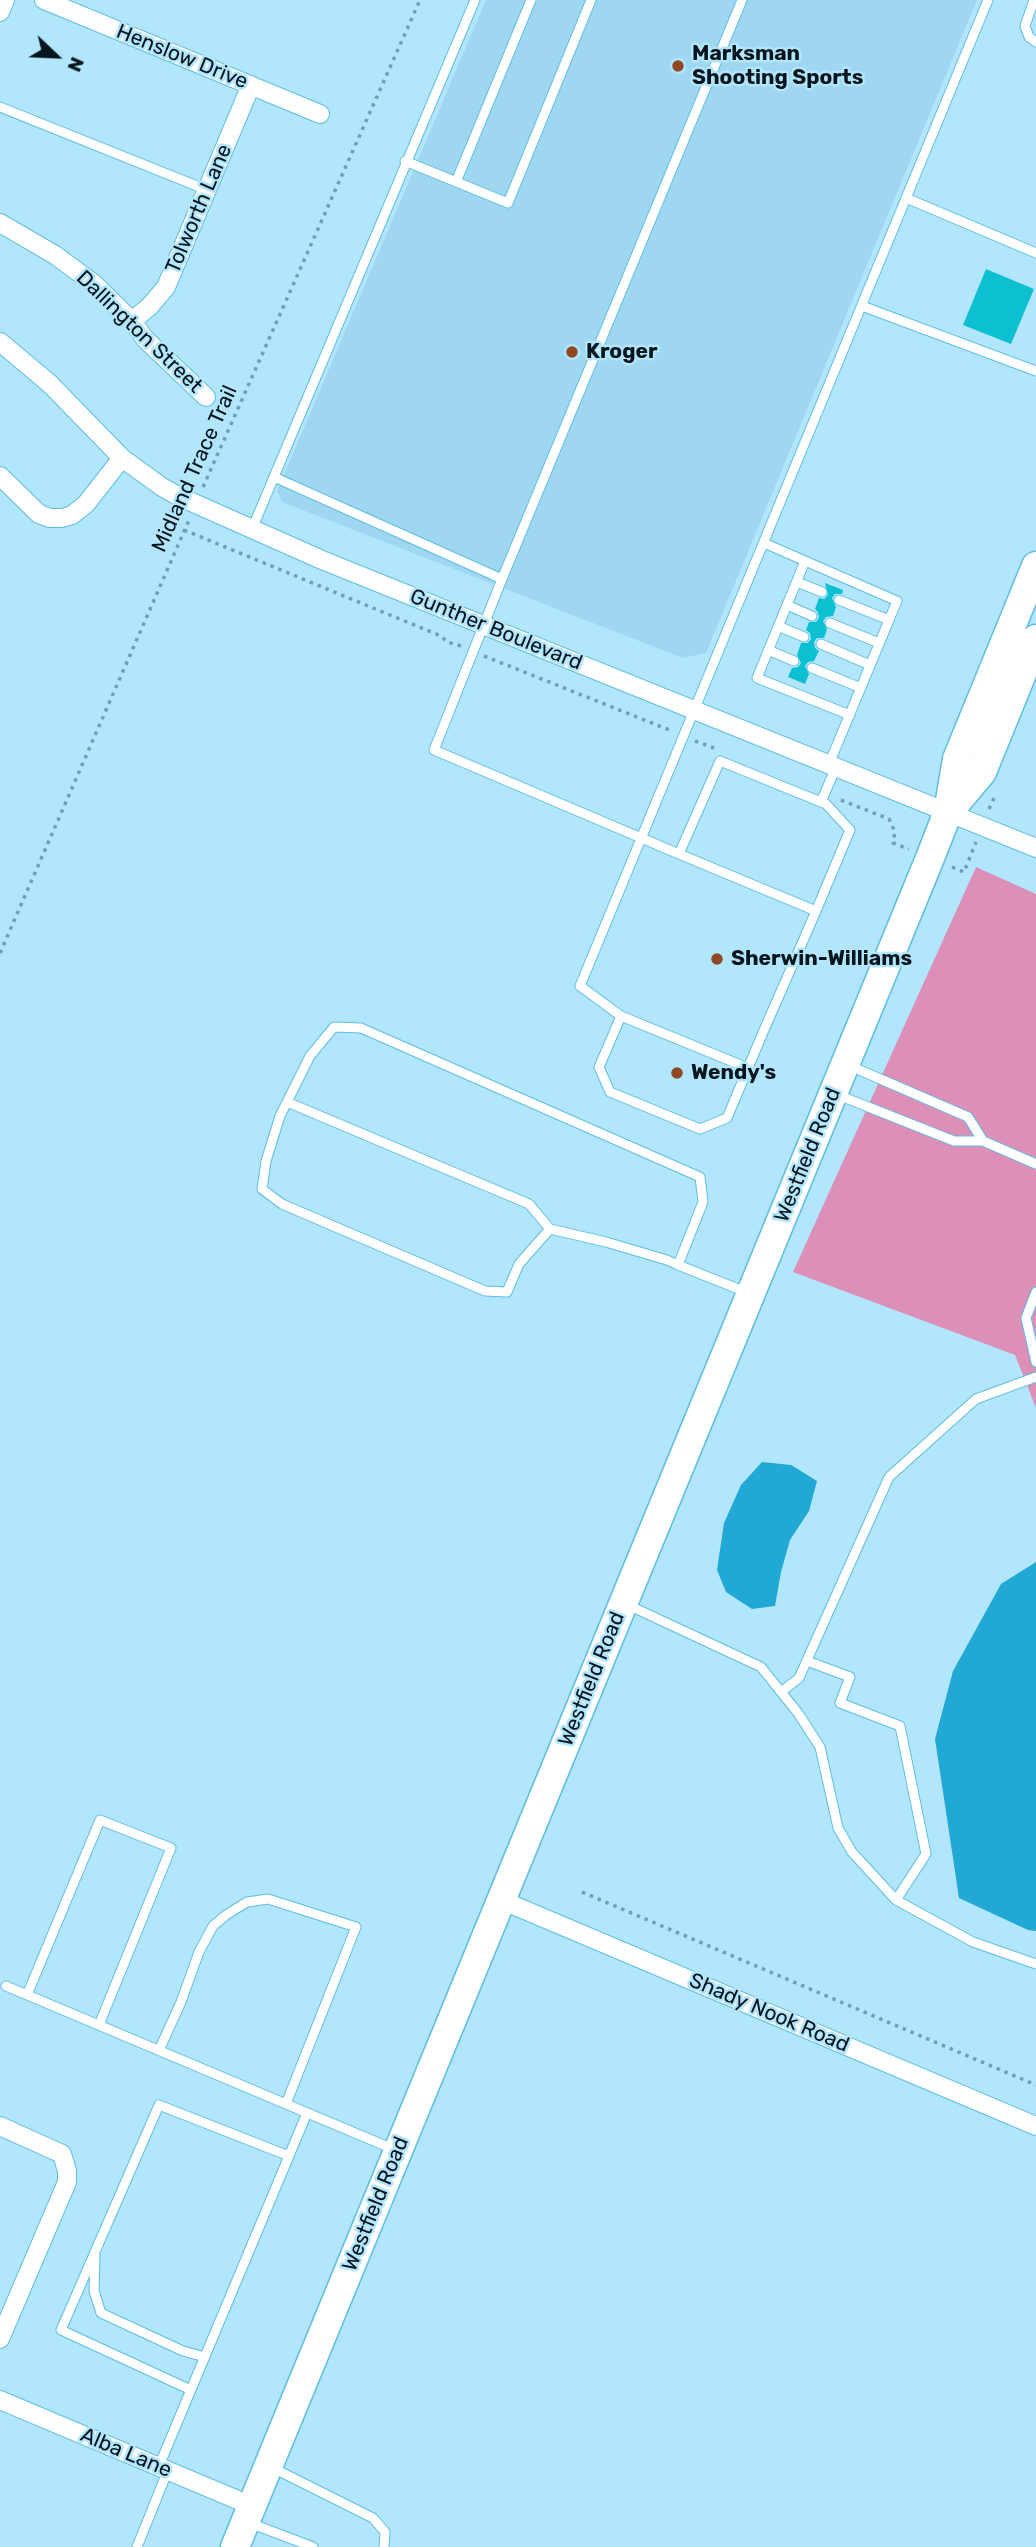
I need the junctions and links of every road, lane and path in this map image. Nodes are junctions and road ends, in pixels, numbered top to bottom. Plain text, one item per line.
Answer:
1 (5, 0) edge
2 (44, 0) edge
3 (420, 0) edge
4 (475, 0) edge
5 (531, 0) edge
6 (591, 0) edge
7 (742, 0) edge
8 (988, 0) edge
9 (1034, 0) edge
10 (0, 12) edge
11 (1036, 42) edge
12 (251, 85) junction
13 (0, 107) edge
14 (320, 114) dead end
15 (405, 162) junction
16 (456, 182) junction
17 (207, 190) junction
18 (906, 198) junction
19 (0, 223) edge
20 (1036, 253) edge
21 (862, 306) junction
22 (132, 321) junction
23 (0, 342) edge
24 (1036, 371) edge
25 (206, 397) dead end
26 (122, 458) junction
27 (0, 476) edge
28 (274, 477) junction
29 (196, 504) junction
30 (252, 529) junction
31 (764, 543) junction
32 (805, 561) junction
33 (1036, 566) edge
34 (502, 579) junction
35 (797, 582) junction
36 (822, 592) dead end
37 (839, 600) dead end
38 (787, 605) junction
39 (812, 615) dead end
40 (889, 620) junction
41 (830, 623) dead end
42 (483, 625) junction
43 (778, 626) junction
44 (804, 637) dead end
45 (1036, 639) edge
46 (879, 643) junction
47 (821, 644) dead end
48 (768, 650) junction
49 (794, 661) dead end
50 (870, 665) junction
51 (812, 668) dead end
52 (860, 688) junction
53 (695, 710) junction
54 (849, 715) junction
55 (833, 765) junction
56 (821, 802) junction
57 (948, 812) junction
58 (642, 837) junction
59 (1036, 848) edge
60 (679, 854) junction
61 (816, 911) junction
62 (0, 953) edge
63 (621, 1016) junction
64 (846, 1064) junction
65 (748, 1068) junction
66 (834, 1093) junction
67 (287, 1102) junction
68 (983, 1141) junction
69 (1036, 1164) edge
70 (550, 1229) junction
71 (678, 1265) junction
72 (1036, 1292) edge
73 (751, 1294) junction
74 (1036, 1362) edge
75 (1036, 1377) edge
76 (624, 1603) junction
77 (807, 1661) junction
78 (781, 1692) junction
79 (582, 1892) dead end
80 (501, 1900) junction
81 (896, 1900) junction
82 (1036, 1964) edge
83 (6, 1986) dead end
84 (27, 1995) junction
85 (99, 2025) junction
86 (159, 2050) junction
87 (1036, 2085) edge
88 (286, 2104) junction
89 (307, 2113) junction
90 (0, 2126) edge
91 (1036, 2126) edge
92 (398, 2151) junction
93 (289, 2156) junction
94 (96, 2249) junction
95 (0, 2339) edge
96 (205, 2357) junction
97 (191, 2390) junction
98 (0, 2400) edge
99 (269, 2466) junction
100 (163, 2468) junction
101 (245, 2525) edge
102 (137, 2547) edge
103 (313, 2547) edge
104 (384, 2547) edge

1 - 10 street
2 - 12 street, Henslow Drive
3 - 29 path, Midland Trace Trail
4 - 15 lane
5 - 16 lane
6 - 16 lane
7 - 34 lane
8 - 18 lane
9 - 11 lane
12 - 14 street, Henslow Drive
12 - 17 street, Tolworth Lane
13 - 17 lane
15 - 16 lane
15 - 28 lane
17 - 22 street, Tolworth Lane
18 - 20 lane
18 - 21 lane
19 - 22 street, Dallington Street
21 - 24 lane
21 - 31 lane
22 - 25 street, Dallington Street
23 - 26 street, Gunther Boulevard
26 - 27 street
26 - 29 street, Gunther Boulevard
28 - 30 lane
28 - 34 lane
29 - 30 street, Gunther Boulevard
29 - 62 path, Midland Trace Trail
30 - 42 street, Gunther Boulevard
31 - 32 lane
31 - 53 lane
32 - 35 lane
32 - 40 lane
33 - 57 main road, Westfield Road
34 - 42 lane
35 - 36 lane
35 - 38 lane
37 - 40 lane
38 - 39 lane
38 - 43 lane
40 - 46 lane
41 - 46 lane
42 - 53 street, Gunther Boulevard
42 - 58 lane
43 - 44 lane
43 - 48 lane
45 - 57 main road, Westfield Road
46 - 50 lane
47 - 50 lane
48 - 49 lane
48 - 54 lane
50 - 52 lane
51 - 52 lane
52 - 54 lane
53 - 55 street, Gunther Boulevard
53 - 58 lane
54 - 55 lane
55 - 56 lane
55 - 57 street, Gunther Boulevard
56 - 60 lane
56 - 61 lane
57 - 59 street, Gunther Boulevard
57 - 64 main road, Westfield Road
58 - 60 lane
58 - 63 lane
60 - 61 lane
61 - 65 lane
63 - 65 lane
63 - 65 lane
64 - 66 main road, Westfield Road
64 - 68 lane
66 - 68 lane
66 - 73 main road, Westfield Road
67 - 70 lane
67 - 70 lane
67 - 71 lane
68 - 69 lane
70 - 71 lane
71 - 73 lane
72 - 74 lane
73 - 76 main road, Westfield Road
75 - 77 lane
76 - 78 lane
76 - 80 main road, Westfield Road
77 - 78 lane
77 - 81 lane
78 - 81 lane
79 - 87 path
80 - 91 street, Shady Nook Road
80 - 92 main road, Westfield Road
81 - 82 lane
83 - 84 lane
84 - 85 lane
84 - 85 lane
85 - 86 lane
86 - 88 lane
86 - 88 lane
88 - 89 lane
89 - 92 lane
89 - 93 lane
90 - 95 street
92 - 99 main road, Westfield Road
93 - 94 lane
93 - 96 lane
94 - 96 lane
94 - 97 lane
96 - 97 lane
97 - 100 lane
98 - 100 street, Alba Lane
99 - 101 main road, Westfield Road
99 - 104 lane
100 - 101 street, Alba Lane
100 - 102 lane
101 - 103 lane

